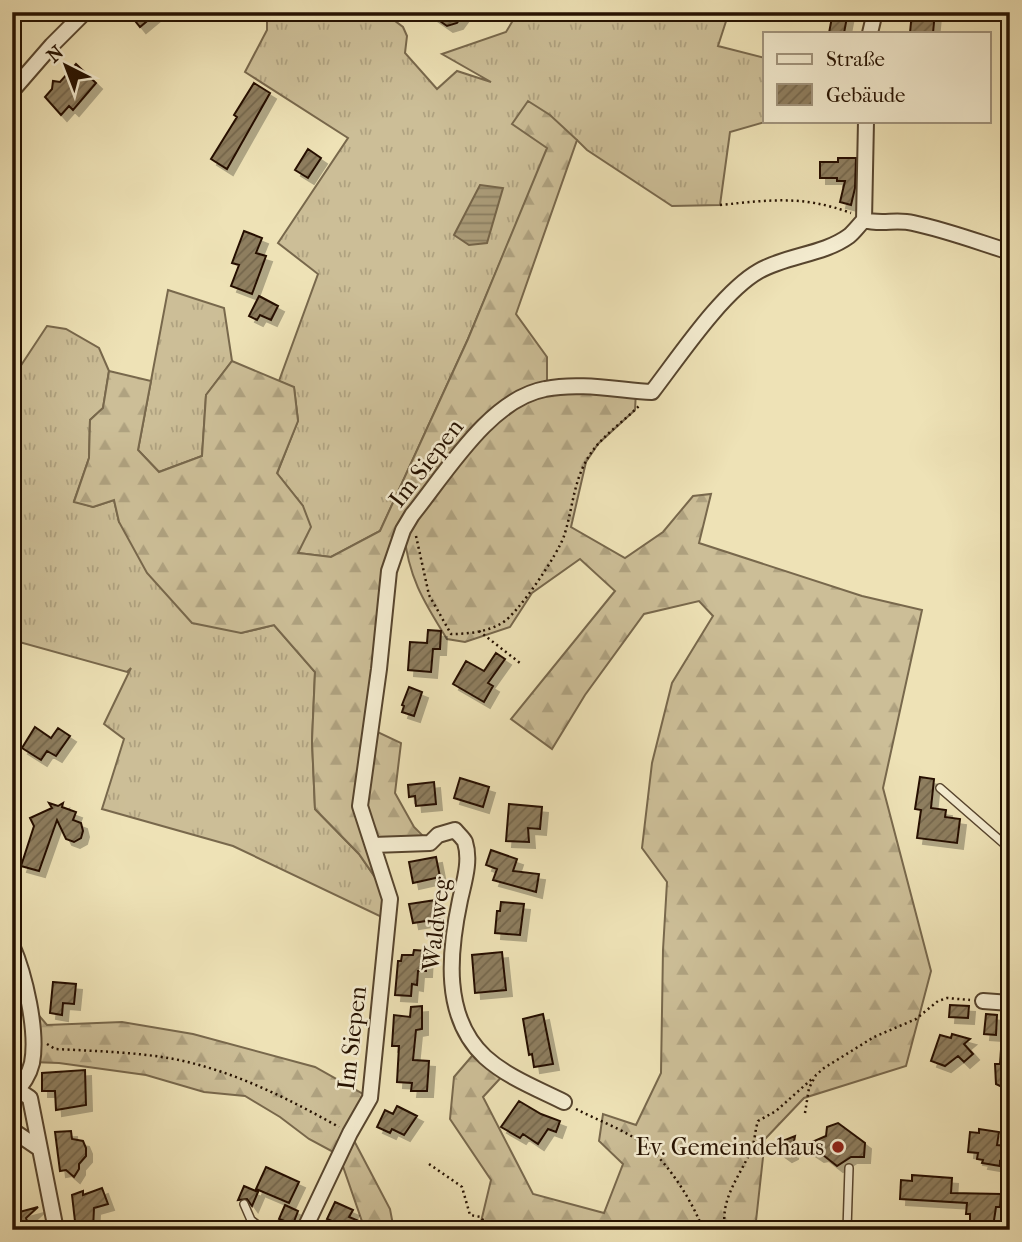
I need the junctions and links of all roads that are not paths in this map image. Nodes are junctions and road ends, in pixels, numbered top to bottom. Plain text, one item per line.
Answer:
1 (85, 12) edge
2 (875, 12) edge
3 (870, 32) edge
4 (12, 91) edge
5 (866, 122) edge
6 (864, 220) junction
7 (1010, 251) edge
8 (940, 788) dead end
9 (373, 845) junction
10 (1010, 849) edge
11 (12, 945) edge
12 (983, 1002) road end
13 (1010, 1003) edge
14 (14, 1094) edge
15 (564, 1102) road end
16 (12, 1130) edge
17 (40, 1149) junction
18 (849, 1168) dead end
19 (244, 1204) dead end
20 (56, 1230) edge
21 (264, 1230) edge
22 (304, 1230) edge
23 (847, 1230) edge

1 - 4 street
2 - 3 street
5 - 6 street
6 - 7 street
6 - 9 street, Im Siepen
8 - 10 lane
9 - 15 street, Waldweg
9 - 22 street, Im Siepen
11 - 14 street
12 - 13 street
14 - 17 street
16 - 17 street
17 - 20 street
18 - 23 lane
19 - 21 lane

